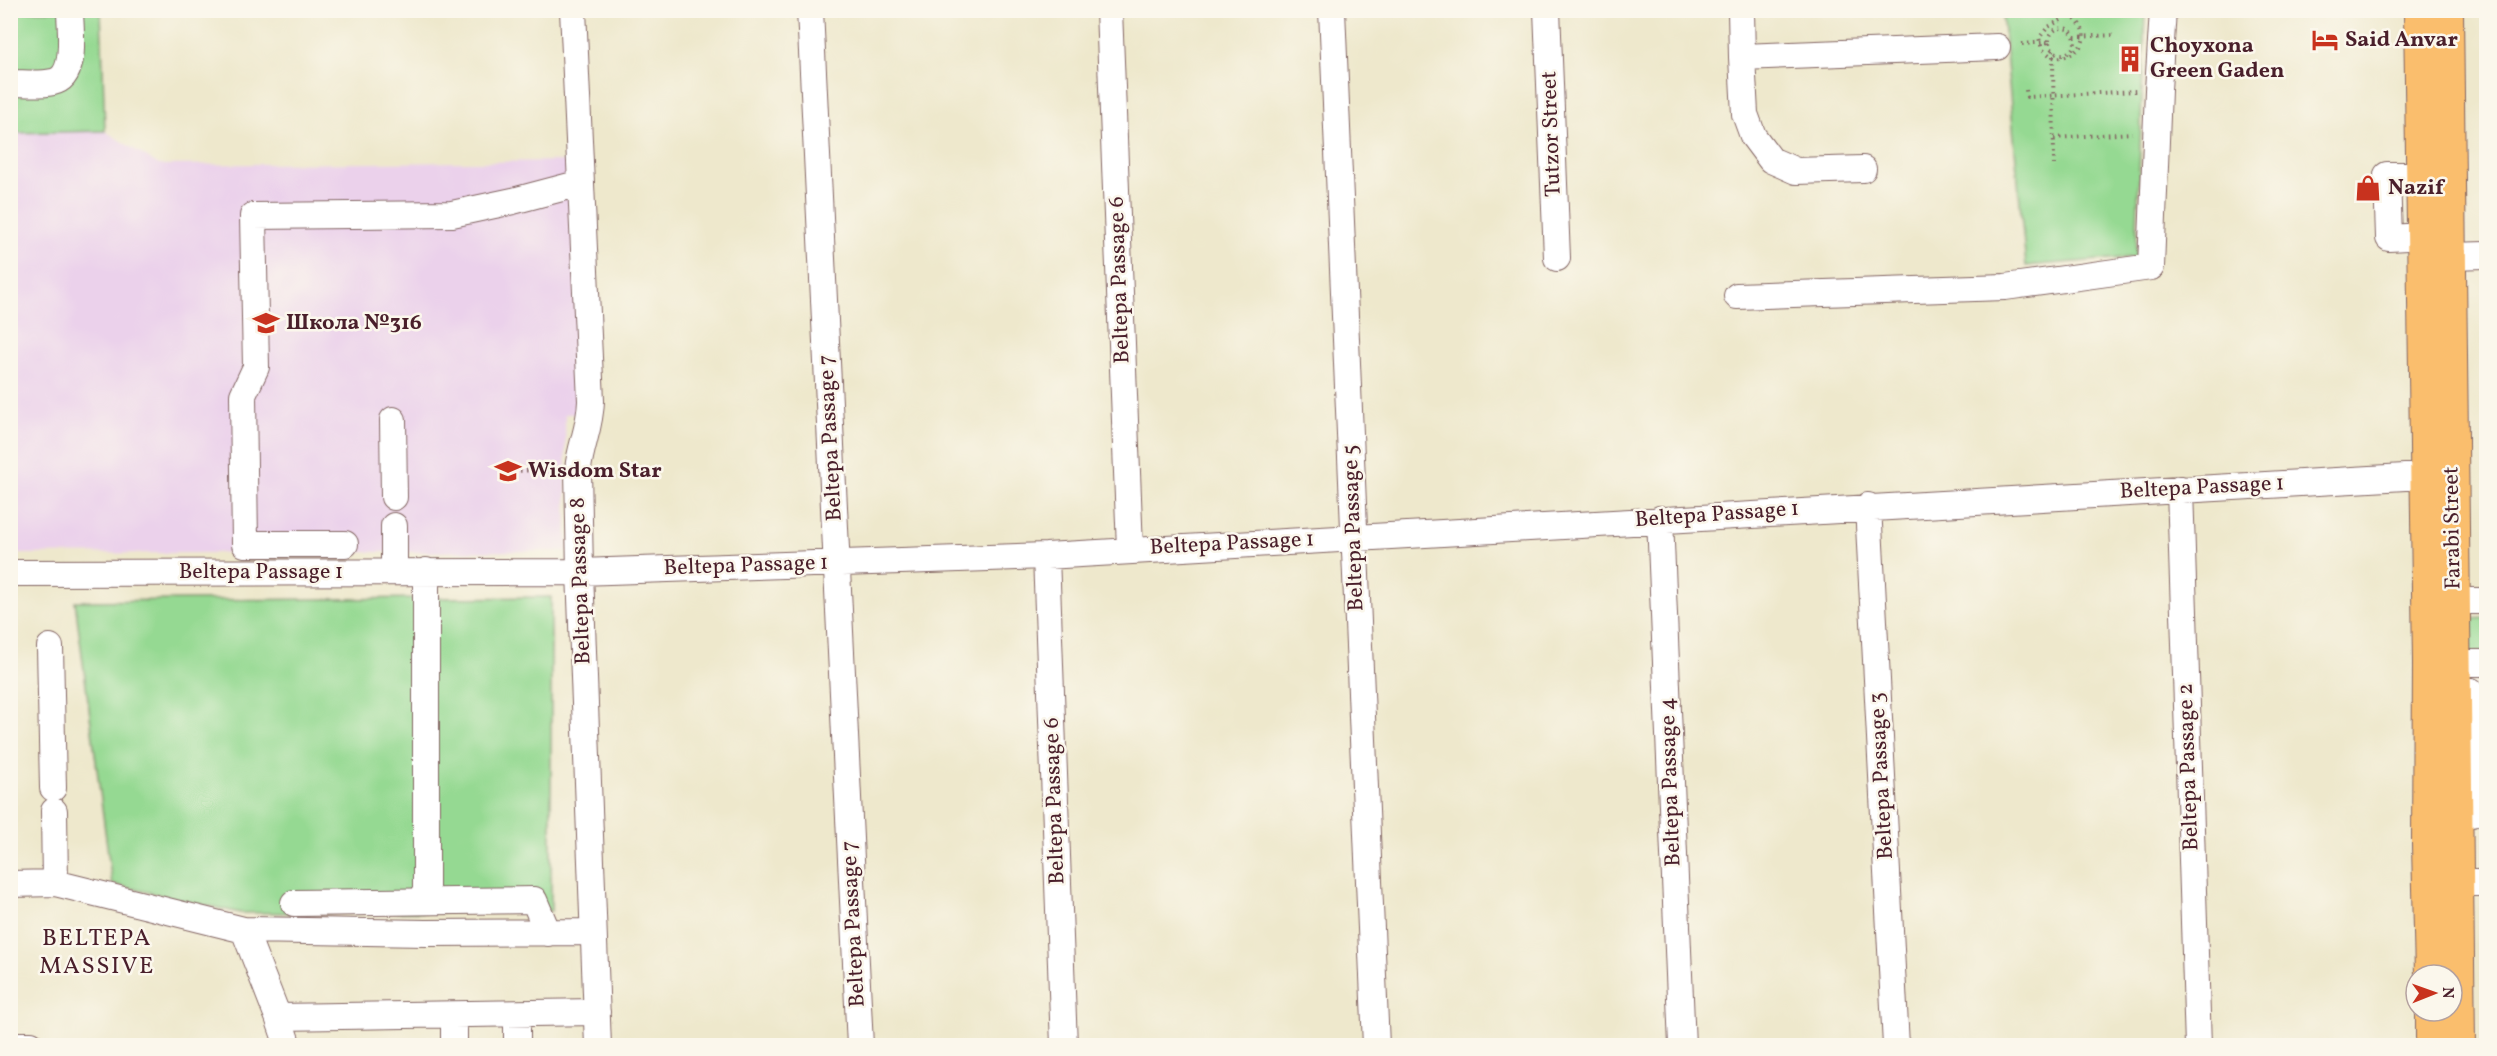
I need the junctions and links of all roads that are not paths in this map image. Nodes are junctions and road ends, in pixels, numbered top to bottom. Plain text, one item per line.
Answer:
1 (70, 10) edge
2 (573, 10) edge
3 (810, 10) edge
4 (1109, 10) edge
5 (1332, 10) edge
6 (1547, 10) edge
7 (1741, 10) edge
8 (2163, 10) edge
9 (2420, 10) edge
10 (2447, 10) edge
11 (2009, 45) road end
12 (1742, 57) junction
13 (10, 83) edge
14 (1863, 168) dead end
15 (581, 183) junction
16 (2487, 255) edge
17 (2450, 256) junction
18 (1557, 258) dead end
19 (1737, 296) dead end
20 (393, 420) dead end
21 (2439, 477) junction
22 (2180, 489) junction
23 (394, 497) dead end
24 (1868, 506) junction
25 (1660, 519) junction
26 (394, 526) dead end
27 (1355, 539) junction
28 (345, 544) dead end
29 (1130, 549) junction
30 (1046, 556) junction
31 (837, 563) junction
32 (394, 571) junction
33 (426, 571) junction
34 (580, 572) junction
35 (10, 573) edge
36 (2454, 601) junction
37 (2487, 601) edge
38 (50, 647) dead end
39 (2487, 663) edge
40 (2446, 672) junction
41 (2467, 874) edge
42 (56, 883) junction
43 (10, 884) edge
44 (426, 901) junction
45 (294, 903) dead end
46 (244, 930) junction
47 (593, 932) junction
48 (548, 933) junction
49 (2431, 963) edge
50 (597, 1012) junction
51 (454, 1014) junction
52 (517, 1014) junction
53 (278, 1017) junction
54 (2432, 1023) edge
55 (288, 1046) edge
56 (454, 1046) edge
57 (518, 1046) edge
58 (598, 1046) edge
59 (860, 1046) edge
60 (1064, 1046) edge
61 (1376, 1046) edge
62 (1682, 1046) edge
63 (1896, 1046) edge
64 (2198, 1046) edge
65 (2432, 1046) edge
66 (2459, 1046) edge

1 - 13 street
2 - 15 street, Beltepa Passage 8
3 - 31 street, Beltepa Passage 7
4 - 29 street, Beltepa Passage 6
5 - 27 street, Beltepa Passage 5
6 - 18 street, Tutzor Street
7 - 12 street
8 - 19 street
9 - 21 main road, Farabi Street
10 - 17 main road, Farabi Street
11 - 12 street
12 - 14 street
15 - 28 street
15 - 34 street, Beltepa Passage 8
16 - 17 street
17 - 21 main road, Farabi Street
20 - 23 street
21 - 22 street, Beltepa Passage 1
21 - 36 main road, Farabi Street
21 - 40 main road, Farabi Street
22 - 24 street, Beltepa Passage 1
22 - 64 street, Beltepa Passage 2
24 - 25 street, Beltepa Passage 1
24 - 63 street, Beltepa Passage 3
25 - 27 street, Beltepa Passage 1
25 - 62 street, Beltepa Passage 4
26 - 32 street
27 - 29 street, Beltepa Passage 1
27 - 61 street, Beltepa Passage 5
29 - 30 street, Beltepa Passage 1
30 - 31 street, Beltepa Passage 1
30 - 60 street, Beltepa Passage 6
31 - 34 street, Beltepa Passage 1
31 - 59 street, Beltepa Passage 7
32 - 33 street, Beltepa Passage 1
32 - 35 street, Beltepa Passage 1
33 - 34 street, Beltepa Passage 1
33 - 44 street
34 - 47 street, Beltepa Passage 8
36 - 37 street
36 - 40 main road, Farabi Street
38 - 42 street
39 - 40 street
40 - 41 main road, Farabi Street
40 - 49 main road, Farabi Street
41 - 66 main road, Farabi Street
42 - 43 street
42 - 46 street
44 - 45 street
44 - 48 street
46 - 48 street
46 - 53 street
47 - 48 street
47 - 50 street, Beltepa Passage 8
50 - 52 street
50 - 58 street, Beltepa Passage 8
51 - 52 street
51 - 53 street
51 - 56 street
52 - 57 street
53 - 55 street
54 - 65 main road

